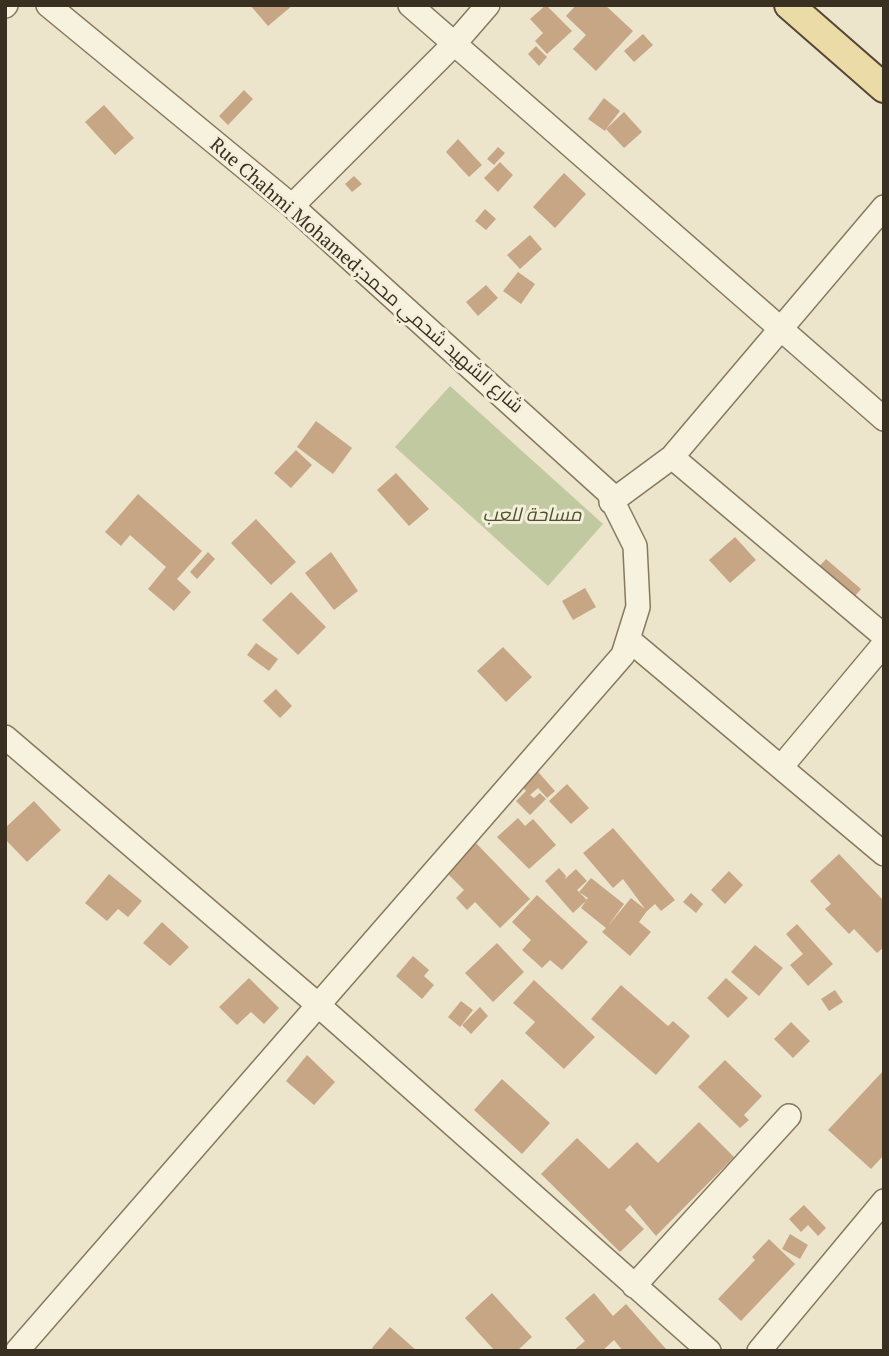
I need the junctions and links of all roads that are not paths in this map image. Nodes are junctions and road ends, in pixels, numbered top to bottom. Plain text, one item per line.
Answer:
1 (48, 5) edge
2 (410, 5) edge
3 (488, 5) edge
4 (789, 5) edge
5 (455, 43) junction
6 (884, 88) edge
7 (292, 206) junction
8 (884, 207) edge
9 (779, 329) junction
10 (884, 419) edge
11 (672, 457) junction
12 (611, 502) junction
13 (884, 636) edge
14 (628, 639) junction
15 (884, 644) edge
16 (5, 737) edge
17 (782, 765) junction
18 (884, 854) edge
19 (317, 1004) junction
20 (789, 1115) dead end
21 (884, 1201) edge
22 (634, 1286) junction
23 (17, 1351) edge
24 (709, 1351) edge
25 (759, 1351) edge

1 - 7 street, Rue Chahmi Mohamed;شارع الشهيد شحمي محمد
2 - 5 street
3 - 5 street
4 - 6 main road
5 - 7 street
5 - 9 street
7 - 12 street, Rue Chahmi Mohamed;شارع الشهيد شحمي محمد
8 - 9 street
9 - 10 street
9 - 11 street
11 - 12 street
11 - 13 street
12 - 14 street, Rue Chahmi Mohamed;شارع الشهيد شحمي محمد
14 - 17 street
14 - 19 street, Rue Chahmi Mohamed;شارع الشهيد شحمي محمد
15 - 17 street
16 - 19 street
17 - 18 street
19 - 22 street
19 - 23 street, Rue Chahmi Mohamed;شارع الشهيد شحمي محمد
20 - 22 street
21 - 25 street
22 - 24 street

